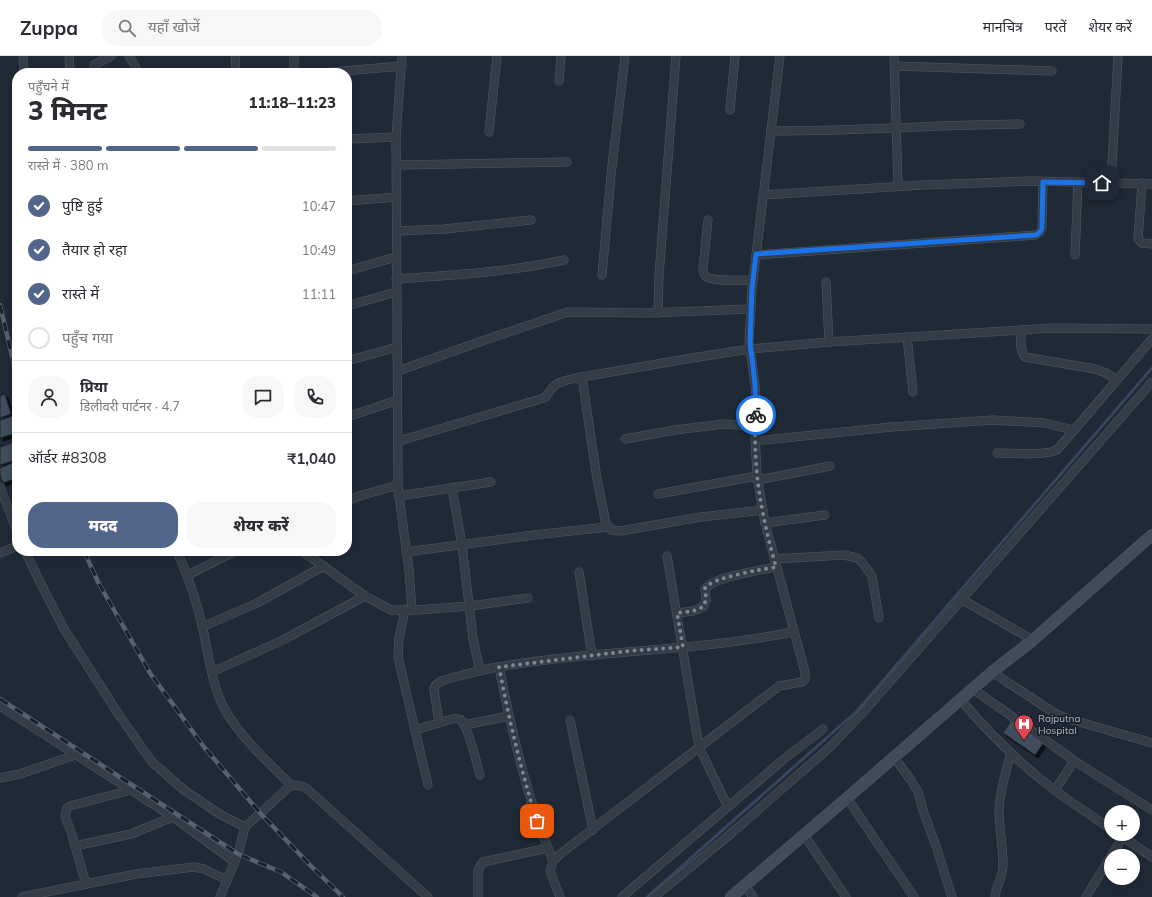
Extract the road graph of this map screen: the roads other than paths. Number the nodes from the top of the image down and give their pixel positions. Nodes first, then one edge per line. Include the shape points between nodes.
1 (23, 56) edge
2 (69, 56) edge
3 (111, 56) edge
4 (129, 56) edge
5 (234, 56) edge
6 (294, 56) edge
7 (402, 56) edge
8 (497, 56) edge
9 (562, 56) edge
10 (625, 56) edge
11 (676, 56) edge
12 (735, 56) edge
13 (780, 56) edge
14 (894, 56) edge
15 (1118, 56) edge
16 (94, 65) dead end
17 (402, 66) junction
18 (895, 66) junction
19 (24, 68) edge
20 (70, 68) edge
21 (136, 68) edge
22 (235, 68) edge
23 (294, 68) edge
24 (352, 70) edge
25 (1052, 71) dead end
26 (559, 81) dead end
27 (730, 110) dead end
28 (1020, 124) dead end
29 (897, 129) junction
30 (771, 131) junction
31 (489, 132) dead end
32 (396, 137) junction
33 (352, 139) edge
34 (567, 162) dead end
35 (397, 165) junction
36 (1043, 182) junction
37 (1078, 182) junction
38 (1112, 183) junction
39 (1142, 183) junction
40 (1152, 184) edge
41 (898, 186) junction
42 (763, 195) junction
43 (397, 198) junction
44 (352, 201) edge
45 (531, 220) dead end
46 (708, 220) dead end
47 (396, 231) junction
48 (1152, 244) edge
49 (756, 254) junction
50 (1075, 254) dead end
51 (396, 257) junction
52 (564, 260) dead end
53 (352, 270) edge
54 (602, 275) dead end
55 (396, 280) junction
56 (753, 280) junction
57 (826, 282) dead end
58 (396, 292) junction
59 (352, 305) edge
60 (751, 309) junction
61 (658, 313) junction
62 (1152, 329) edge
63 (1021, 330) junction
64 (907, 337) junction
65 (1152, 339) edge
66 (829, 342) junction
67 (397, 347) junction
68 (750, 349) junction
69 (352, 360) edge
70 (398, 372) junction
71 (582, 377) junction
72 (1116, 380) junction
73 (1152, 382) edge
74 (912, 392) dead end
75 (398, 400) junction
76 (352, 415) edge
77 (756, 426) junction
78 (1074, 430) junction
79 (625, 439) dead end
80 (398, 441) junction
81 (755, 441) junction
82 (997, 453) dead end
83 (830, 466) dead end
84 (758, 478) junction
85 (491, 482) dead end
86 (398, 485) junction
87 (0, 487) edge
88 (452, 488) junction
89 (658, 494) dead end
90 (399, 496) junction
91 (352, 498) edge
92 (763, 510) junction
93 (825, 515) dead end
94 (12, 518) edge
95 (765, 524) junction
96 (608, 527) junction
97 (1152, 535) edge
98 (462, 545) junction
99 (12, 548) edge
100 (406, 552) junction
101 (0, 553) edge
102 (27, 556) edge
103 (179, 556) edge
104 (226, 556) edge
105 (309, 556) edge
106 (667, 556) dead end
107 (775, 563) junction
108 (324, 566) junction
109 (579, 572) dead end
110 (188, 575) junction
111 (366, 596) junction
112 (528, 598) dead end
113 (961, 600) junction
114 (470, 606) junction
115 (408, 610) junction
116 (677, 613) junction
117 (879, 618) dead end
118 (202, 627) junction
119 (793, 632) junction
120 (1033, 640) junction
121 (683, 647) junction
122 (592, 656) junction
123 (499, 667) junction
124 (480, 671) junction
125 (212, 672) junction
126 (992, 672) junction
127 (973, 689) junction
128 (961, 700) junction
129 (1, 707) edge
130 (509, 716) junction
131 (570, 720) dead end
132 (439, 723) junction
133 (464, 725) junction
134 (823, 729) dead end
135 (415, 730) junction
136 (1152, 743) edge
137 (699, 747) junction
138 (1011, 752) junction
139 (75, 755) junction
140 (894, 757) junction
141 (1074, 761) junction
142 (480, 775) dead end
143 (0, 778) edge
144 (291, 786) junction
145 (428, 786) dead end
146 (131, 790) junction
147 (1055, 790) junction
148 (847, 798) junction
149 (728, 807) junction
150 (1152, 810) edge
151 (173, 817) junction
152 (1104, 824) edge
153 (245, 827) junction
154 (592, 830) junction
155 (804, 835) junction
156 (1128, 841) edge
157 (75, 846) junction
158 (548, 848) junction
159 (1152, 857) edge
160 (553, 861) junction
161 (235, 862) junction
162 (1104, 867) edge
163 (226, 880) junction
164 (86, 884) junction
165 (744, 886) junction
166 (22, 897) edge
167 (220, 897) edge
168 (428, 897) edge
169 (478, 897) edge
170 (560, 897) edge
171 (622, 897) edge
172 (654, 897) edge
173 (731, 897) edge
174 (753, 897) edge
175 (846, 897) edge
176 (914, 897) edge
177 (952, 897) edge
178 (995, 897) edge
179 (1086, 897) edge

1 - 19 street
2 - 20 street
3 - 16 street
4 - 21 street
5 - 22 street
6 - 23 street
7 - 17 street
8 - 31 street
9 - 26 street
10 - 54 street
11 - 61 street
12 - 27 street
13 - 30 street
14 - 18 street
15 - 38 street
17 - 24 street
17 - 32 street
18 - 25 street
18 - 29 street
28 - 29 street
29 - 30 street
29 - 41 street
30 - 42 street
32 - 33 street
32 - 35 street
34 - 35 street
35 - 43 street
36 - 37 street
36 - 41 street
36 - 49 street via 1042,228 1036,235
37 - 38 street
37 - 50 street
38 - 39 street
39 - 40 street
39 - 48 street via 1138,239 1142,243
41 - 42 street
42 - 49 street
43 - 44 street
43 - 47 street
45 - 47 street
46 - 56 street via 702,269 704,274 715,279
47 - 51 street
49 - 56 street
51 - 53 street
51 - 55 street
52 - 55 street via 501,271
55 - 58 street
56 - 60 street
57 - 66 street
58 - 59 street
58 - 67 street
60 - 61 street
60 - 68 street
61 - 70 street via 568,312
62 - 63 street
63 - 64 street
63 - 72 street via 1021,349 1025,357 1095,369
64 - 66 street
64 - 74 street
65 - 72 street
66 - 68 street
67 - 69 street
67 - 70 street
68 - 71 street
68 - 77 street via 755,384
70 - 75 street
71 - 80 street via 556,384 544,398
71 - 96 street via 597,479
72 - 78 street
73 - 113 street
75 - 76 street
75 - 80 street
77 - 79 street via 719,425
77 - 81 street
78 - 81 street via 1045,423 993,420
78 - 82 street via 1053,452
80 - 86 street
81 - 84 street
83 - 84 street
84 - 89 street
84 - 92 street
85 - 88 street
86 - 90 street
86 - 91 street
87 - 94 street
88 - 90 street
88 - 98 street
90 - 100 street
92 - 95 street
92 - 96 street via 620,531
93 - 95 street
95 - 107 street
96 - 98 street
97 - 120 street
98 - 100 street
98 - 114 street
99 - 101 street
100 - 115 street via 411,587
102 - 153 street via 64,629 152,762 184,790 221,815
103 - 110 street
104 - 110 street
105 - 108 street
106 - 116 street
107 - 116 street via 711,583 705,588 706,600 703,607
107 - 117 street via 836,555 858,558 872,576
107 - 119 street
108 - 111 street
108 - 118 street via 257,602
109 - 122 street
110 - 118 street
111 - 115 street via 391,610
111 - 125 street via 283,640
112 - 114 street
113 - 120 street
113 - 172 street via 831,746
114 - 115 street
114 - 124 street via 473,639
115 - 135 street via 399,638 398,657
116 - 121 street
118 - 125 street
119 - 121 street via 744,641
119 - 137 street via 805,680 779,686
120 - 126 street
121 - 122 street
121 - 137 street
122 - 123 street
123 - 124 street
123 - 130 street
124 - 132 street via 444,680 434,686
125 - 144 street via 220,699 231,718
126 - 127 street
126 - 136 street via 1056,714
127 - 128 street
127 - 141 street
128 - 138 street via 986,729
128 - 140 street
129 - 139 street
130 - 133 street
130 - 158 street via 529,796
131 - 154 street
132 - 133 street via 457,718
132 - 135 street
133 - 142 street
134 - 149 street
135 - 145 street
137 - 149 street
137 - 154 street
138 - 147 street
138 - 178 street via 1001,788 1003,865
139 - 143 street via 20,774
139 - 146 street
140 - 148 street
140 - 177 street via 918,792
141 - 147 street
141 - 150 street
144 - 153 street
144 - 168 street via 306,788
146 - 151 street
146 - 157 street via 67,808 65,816
147 - 152 street
148 - 155 street
148 - 176 street
149 - 171 street
151 - 157 street via 131,834
151 - 161 street
153 - 161 street
154 - 160 street
155 - 165 street
155 - 175 street
156 - 159 street
157 - 164 street
158 - 160 street
158 - 169 street via 483,862 478,870
160 - 170 street via 550,871
161 - 163 street
162 - 179 street
163 - 164 street via 204,868 194,867 136,874
163 - 167 street
164 - 166 street
165 - 173 street
165 - 174 street

